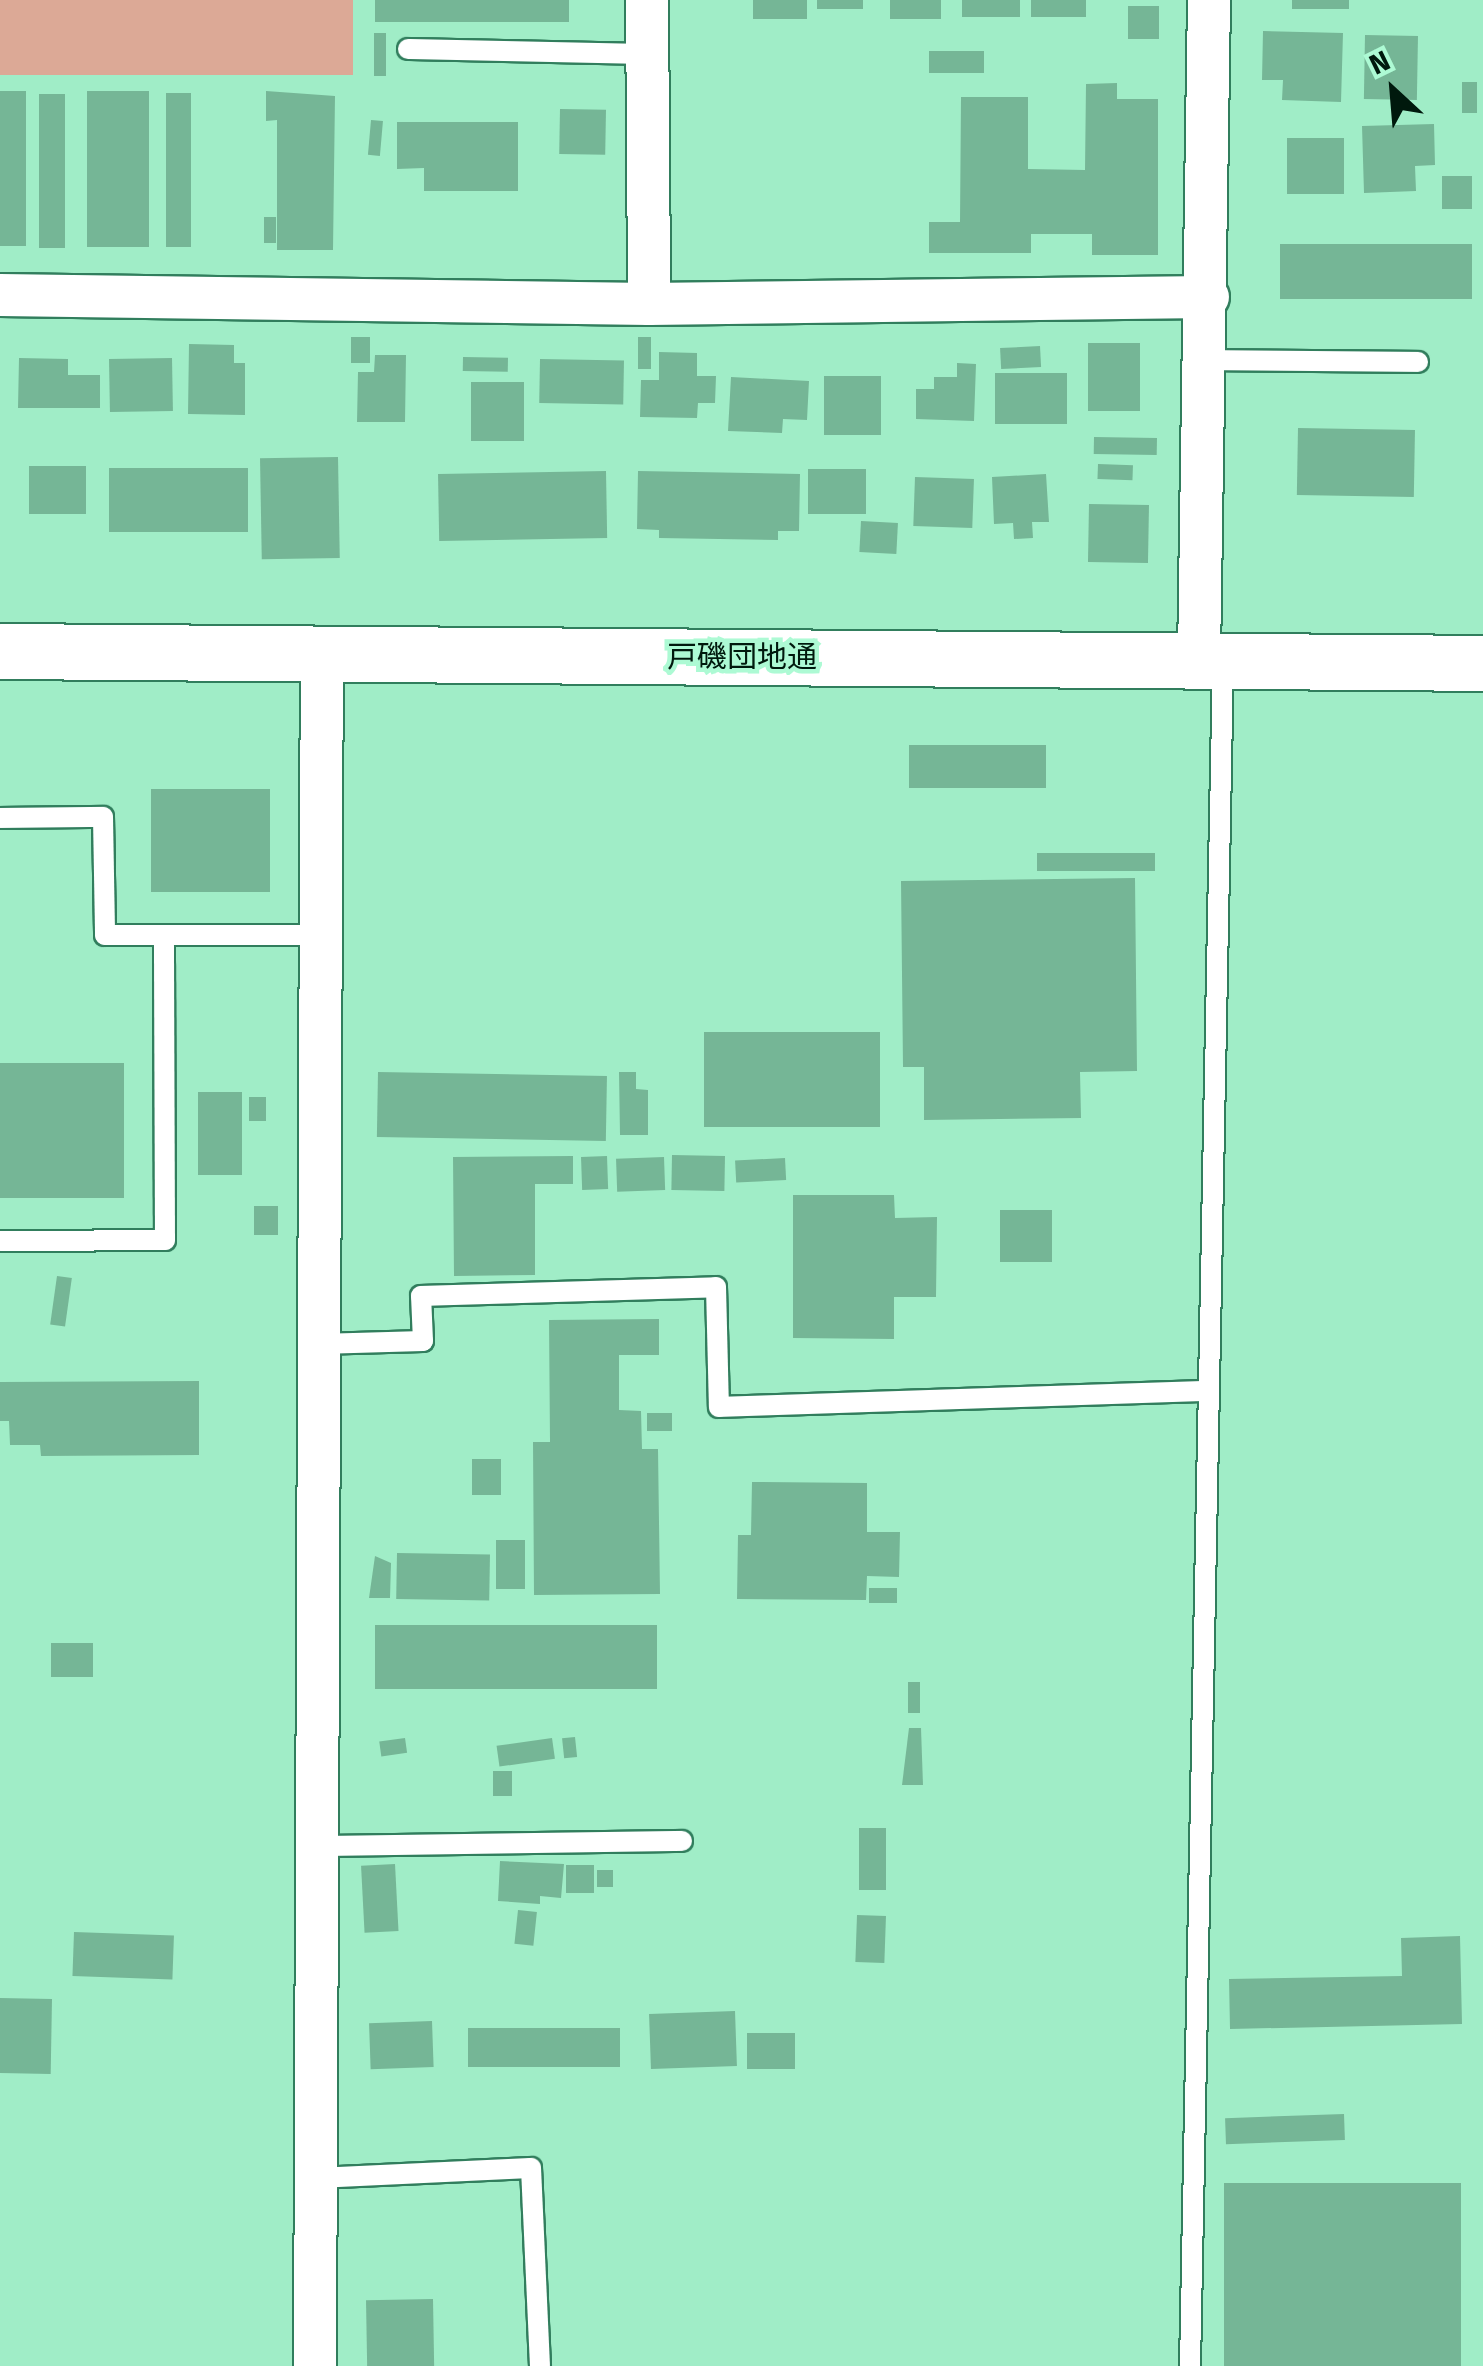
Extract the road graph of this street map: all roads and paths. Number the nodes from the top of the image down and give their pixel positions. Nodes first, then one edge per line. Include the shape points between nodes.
1 (647, 0) edge
2 (1209, 0) edge
3 (408, 49) dead end
4 (647, 54) junction
5 (0, 295) edge
6 (1208, 298) junction
7 (649, 304) junction
8 (1206, 360) junction
9 (1418, 362) dead end
10 (0, 651) edge
11 (322, 656) junction
12 (1211, 658) junction
13 (1483, 663) edge
14 (0, 818) edge
15 (320, 935) junction
16 (164, 936) junction
17 (0, 1241) edge
18 (319, 1344) junction
19 (1208, 1391) junction
20 (682, 1842) dead end
21 (317, 1846) junction
22 (316, 2178) junction
23 (315, 2366) edge
24 (540, 2366) edge
25 (1190, 2366) edge

1 - 4 street
2 - 6 street
3 - 4 lane
4 - 7 street
5 - 7 street
6 - 7 street
6 - 8 street
8 - 9 lane
8 - 12 street
10 - 11 street, 戸磯団地通
11 - 12 street, 戸磯団地通
11 - 15 street
12 - 13 street, 戸磯団地通
12 - 19 lane
14 - 16 lane via 103,817 105,934
15 - 16 lane
15 - 18 street
16 - 17 lane via 164,1240
18 - 19 lane via 423,1340 421,1296 716,1288 719,1407
18 - 21 street
19 - 25 lane
20 - 21 lane
21 - 22 street
22 - 23 street
22 - 24 lane via 532,2168

